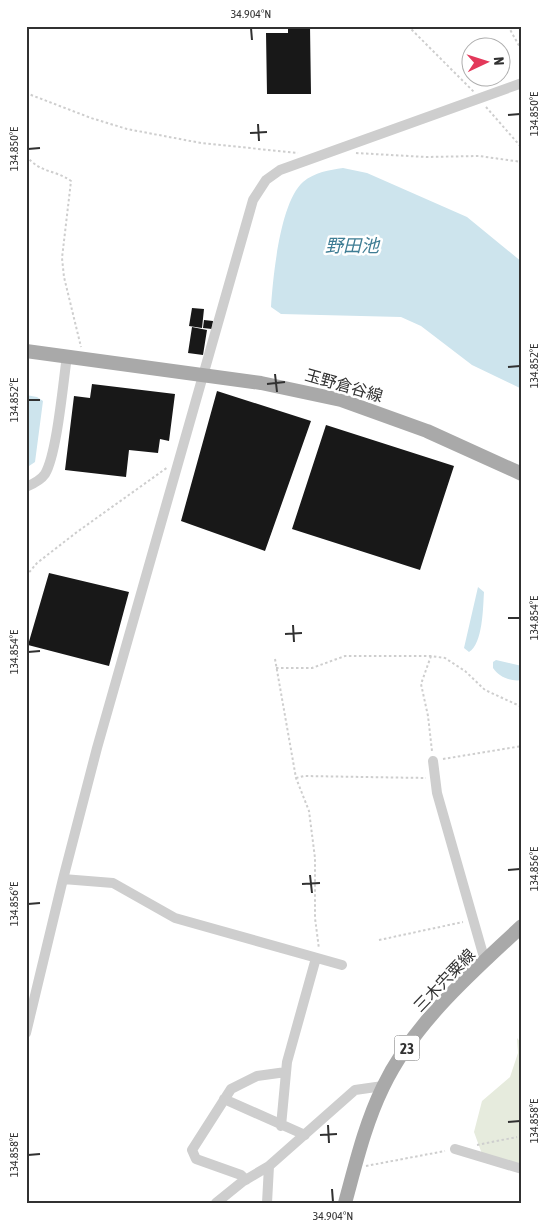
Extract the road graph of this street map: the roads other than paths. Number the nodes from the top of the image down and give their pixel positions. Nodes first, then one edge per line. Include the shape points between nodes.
1 (522, 83) edge
2 (26, 351) edge
3 (67, 356) junction
4 (202, 375) junction
5 (522, 474) edge
6 (26, 487) edge
7 (432, 761) road end
8 (63, 879) junction
9 (522, 926) edge
10 (316, 958) junction
11 (488, 959) junction
12 (342, 964) dead end
13 (26, 1033) edge
14 (286, 1072) junction
15 (383, 1086) junction
16 (224, 1100) junction
17 (282, 1126) junction
18 (305, 1135) junction
19 (455, 1149) road end
20 (269, 1166) junction
21 (522, 1169) edge
22 (246, 1180) junction
23 (216, 1203) edge
24 (267, 1203) edge
25 (345, 1203) edge

1 - 4 street via 306,159 266,180 253,200
2 - 3 main road, 玉野倉谷線
3 - 4 main road, 玉野倉谷線
3 - 6 street via 51,455 45,474
4 - 5 main road, 玉野倉谷線 via 261,383 340,400 427,431
4 - 8 street
7 - 11 street via 473,921 483,954
8 - 10 street via 112,883 175,918
8 - 13 street
9 - 11 main road, 三木宍粟線 / 23
10 - 12 street
10 - 14 street
11 - 15 main road, 三木宍粟線 / 23 via 431,1017
14 - 16 street via 257,1076 237,1084
14 - 17 street
15 - 18 street via 355,1090
15 - 25 main road, 三木宍粟線 / 23 via 363,1136
16 - 17 street
16 - 22 street via 192,1150 196,1159 241,1175
17 - 18 street
18 - 20 street
19 - 21 street
20 - 22 street
20 - 24 street
22 - 23 street

